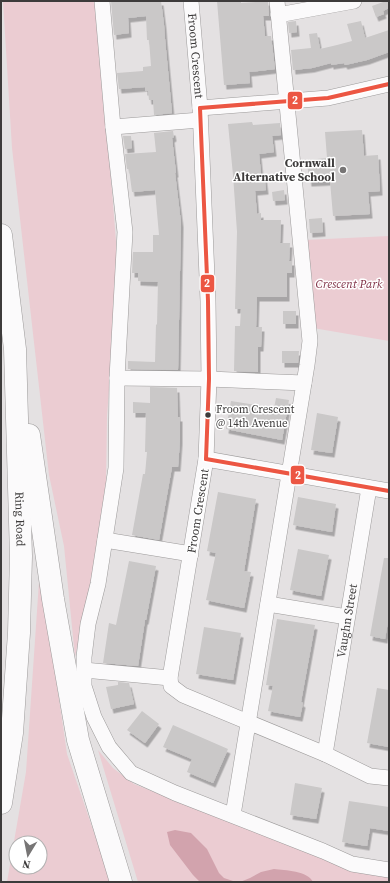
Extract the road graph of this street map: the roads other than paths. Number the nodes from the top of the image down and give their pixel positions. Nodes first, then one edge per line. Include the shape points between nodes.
1 (102, 1) edge
2 (191, 1) edge
3 (354, 1) edge
4 (278, 8) edge
5 (389, 84) edge
6 (287, 101) junction
7 (200, 114) junction
8 (113, 127) junction
9 (1, 235) edge
10 (15, 349) junction
11 (117, 378) junction
12 (209, 379) junction
13 (304, 383) junction
14 (206, 459) junction
15 (290, 474) junction
16 (368, 488) junction
17 (389, 491) edge
18 (105, 540) junction
19 (190, 554) junction
20 (268, 604) junction
21 (347, 617) junction
22 (84, 670) junction
23 (170, 678) junction
24 (248, 722) junction
25 (325, 754) junction
26 (389, 778) edge
27 (1, 803) edge
28 (233, 815) junction
29 (389, 870) edge
30 (121, 882) edge

1 - 8 street
2 - 7 street, Froom Crescent
3 - 4 street
4 - 6 street
5 - 6 street via 328,98
6 - 7 street
6 - 13 street via 310,341
7 - 8 street
7 - 12 street, Froom Crescent
8 - 11 street via 125,232
9 - 10 highway, Ring Road
10 - 27 highway, Ring Road via 21,556 20,633 12,733
10 - 30 highway via 78,740
11 - 12 street
11 - 18 street via 116,468
12 - 13 street
12 - 14 street, Froom Crescent
13 - 15 street
14 - 15 street
14 - 19 street, Froom Crescent
15 - 16 street
15 - 20 street
16 - 17 street
16 - 21 street, Vaughn Street
18 - 19 street
18 - 22 street via 88,624
19 - 23 street, Froom Crescent
20 - 21 street
20 - 24 street
21 - 25 street, Vaughn Street
22 - 23 street
22 - 28 street via 84,686 94,717 110,748 131,772 175,793
23 - 24 street via 171,686 183,695
24 - 25 street
24 - 28 street
25 - 26 street via 370,776
28 - 29 street via 352,864

